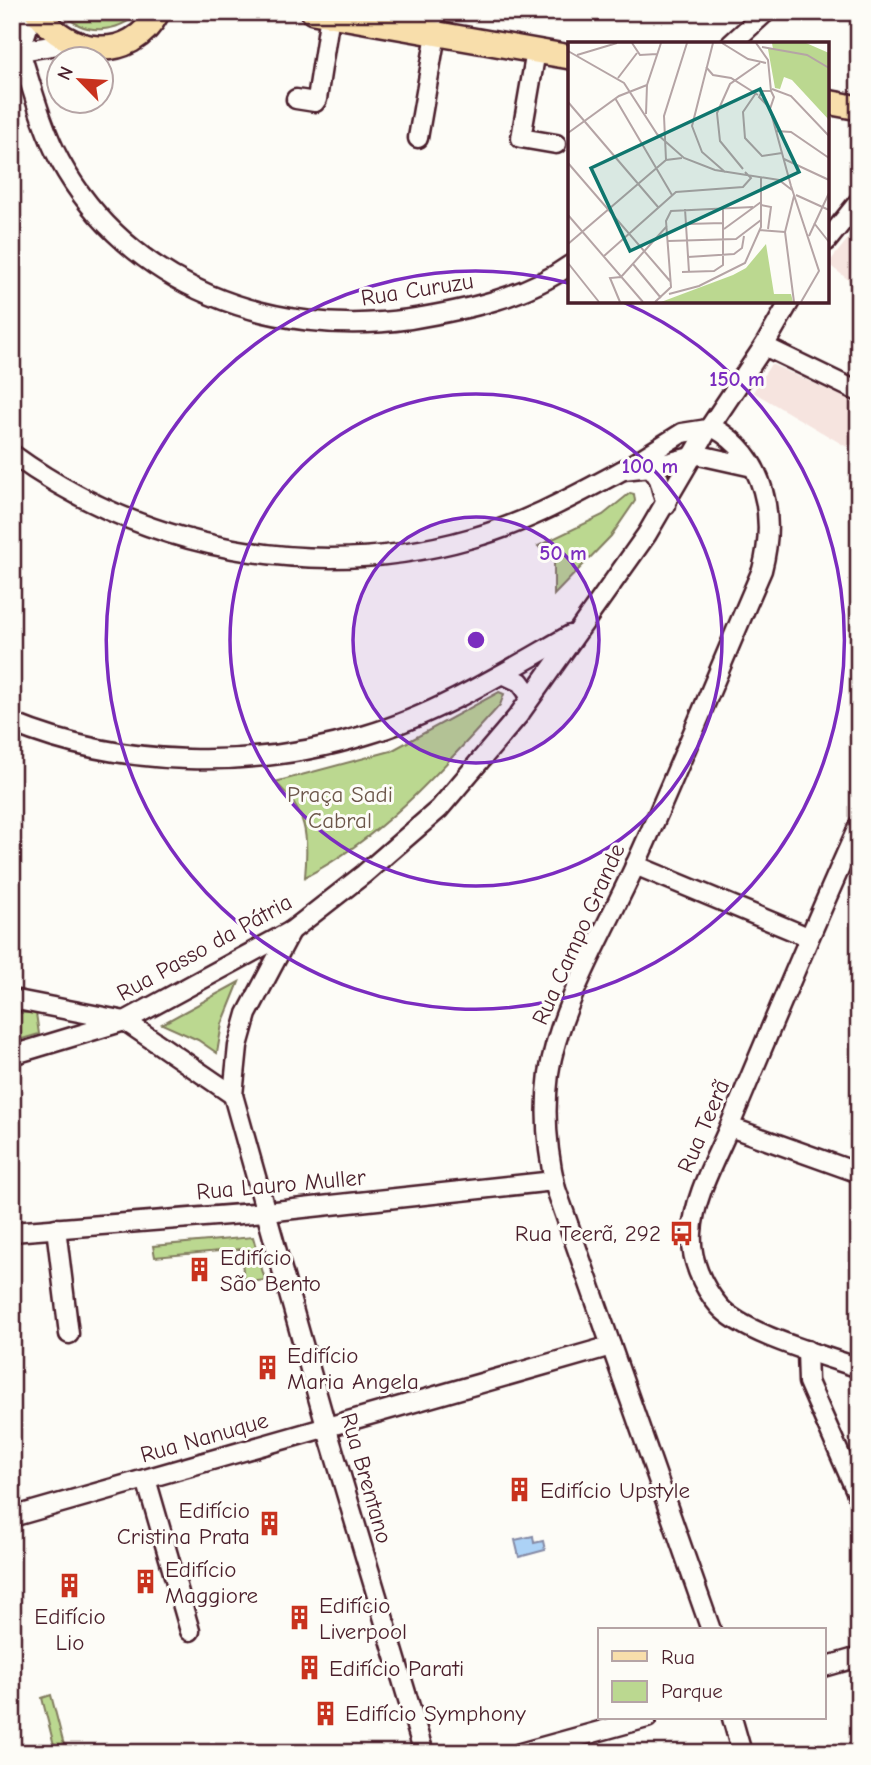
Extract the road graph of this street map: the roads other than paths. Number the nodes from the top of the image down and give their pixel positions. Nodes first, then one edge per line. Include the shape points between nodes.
1 (35, 12) edge
2 (158, 12) edge
3 (766, 12) edge
4 (321, 14) edge
5 (433, 26) edge
6 (733, 42) edge
7 (70, 43) junction
8 (536, 51) junction
9 (16, 54) edge
10 (568, 57) edge
11 (296, 99) dead end
12 (829, 102) edge
13 (859, 108) edge
14 (418, 138) dead end
15 (556, 144) dead end
16 (859, 201) edge
17 (829, 238) edge
18 (568, 266) edge
19 (789, 303) edge
20 (764, 346) junction
21 (859, 392) edge
22 (709, 428) junction
23 (12, 454) edge
24 (694, 455) junction
25 (651, 467) junction
26 (753, 467) junction
27 (622, 470) junction
28 (666, 505) junction
29 (575, 632) junction
30 (551, 667) junction
31 (503, 674) junction
32 (531, 696) junction
33 (12, 723) edge
34 (859, 825) edge
35 (635, 865) junction
36 (291, 931) junction
37 (808, 937) junction
38 (12, 999) edge
39 (125, 1021) junction
40 (12, 1055) edge
41 (233, 1095) junction
42 (730, 1127) junction
43 (859, 1173) edge
44 (554, 1181) junction
45 (266, 1212) junction
46 (56, 1228) junction
47 (12, 1232) edge
48 (69, 1334) dead end
49 (611, 1346) junction
50 (807, 1350) junction
51 (859, 1368) edge
52 (326, 1426) junction
53 (146, 1479) junction
54 (859, 1498) edge
55 (12, 1517) edge
56 (710, 1628) edge
57 (190, 1631) dead end
58 (859, 1657) edge
59 (826, 1666) edge
60 (640, 1720) edge
61 (733, 1720) edge
62 (424, 1753) edge
63 (520, 1753) edge
64 (741, 1753) edge

1 - 7 main road
1 - 9 street
2 - 7 main road via 144,30 117,46 85,48
3 - 6 street
4 - 5 main road
4 - 11 street via 317,99
5 - 8 main road
5 - 14 street
7 - 9 street
8 - 10 main road
8 - 15 street via 521,138
9 - 18 street, Rua Curuzu via 60,161 86,200 157,268 208,296 293,320 394,321 505,298
12 - 13 main road
16 - 17 street
19 - 20 street, Rua Passo da Pátria
20 - 21 street
20 - 22 street, Rua Passo da Pátria
22 - 24 street, Rua Passo da Pátria
22 - 26 street, Rua Campo Grande via 733,440
22 - 27 street via 681,433
23 - 27 street via 74,494 127,520 215,547 285,557 419,551 473,538 568,500
24 - 25 street
24 - 26 street
24 - 28 street, Rua Passo da Pátria
25 - 27 street
25 - 28 street
26 - 35 street, Rua Campo Grande via 769,522 770,541 762,570
28 - 29 street, Rua Passo da Pátria
29 - 30 street, Rua Passo da Pátria
29 - 31 street
30 - 31 street
30 - 32 street, Rua Passo da Pátria
31 - 32 street via 520,682
31 - 33 street via 367,735 239,757 144,755 77,744
32 - 36 street, Rua Passo da Pátria via 439,809
34 - 37 street, Rua Teerã
35 - 37 street
35 - 44 street, Rua Campo Grande via 557,1040 547,1103
36 - 39 street, Rua Passo da Pátria
36 - 41 street, Rua Brentano via 247,1014
37 - 42 street, Rua Teerã
38 - 39 street
39 - 40 street, Rua Passo da Pátria
39 - 41 street
41 - 45 street, Rua Brentano
42 - 43 street
42 - 50 street, Rua Teerã via 696,1212 693,1258 720,1307 756,1330
44 - 45 street, Rua Lauro Muller
44 - 49 street, Rua Campo Grande
45 - 46 street, Rua Lauro Muller
45 - 52 street, Rua Brentano
46 - 47 street, Rua Lauro Muller
46 - 48 street
49 - 52 street, Rua Nanuque
49 - 56 street, Rua Campo Grande
50 - 51 street, Rua Teerã
50 - 54 street via 808,1382
52 - 53 street, Rua Nanuque
52 - 62 street, Rua Brentano
53 - 55 street, Rua Nanuque
53 - 57 street
58 - 59 street
60 - 63 street
61 - 64 street

